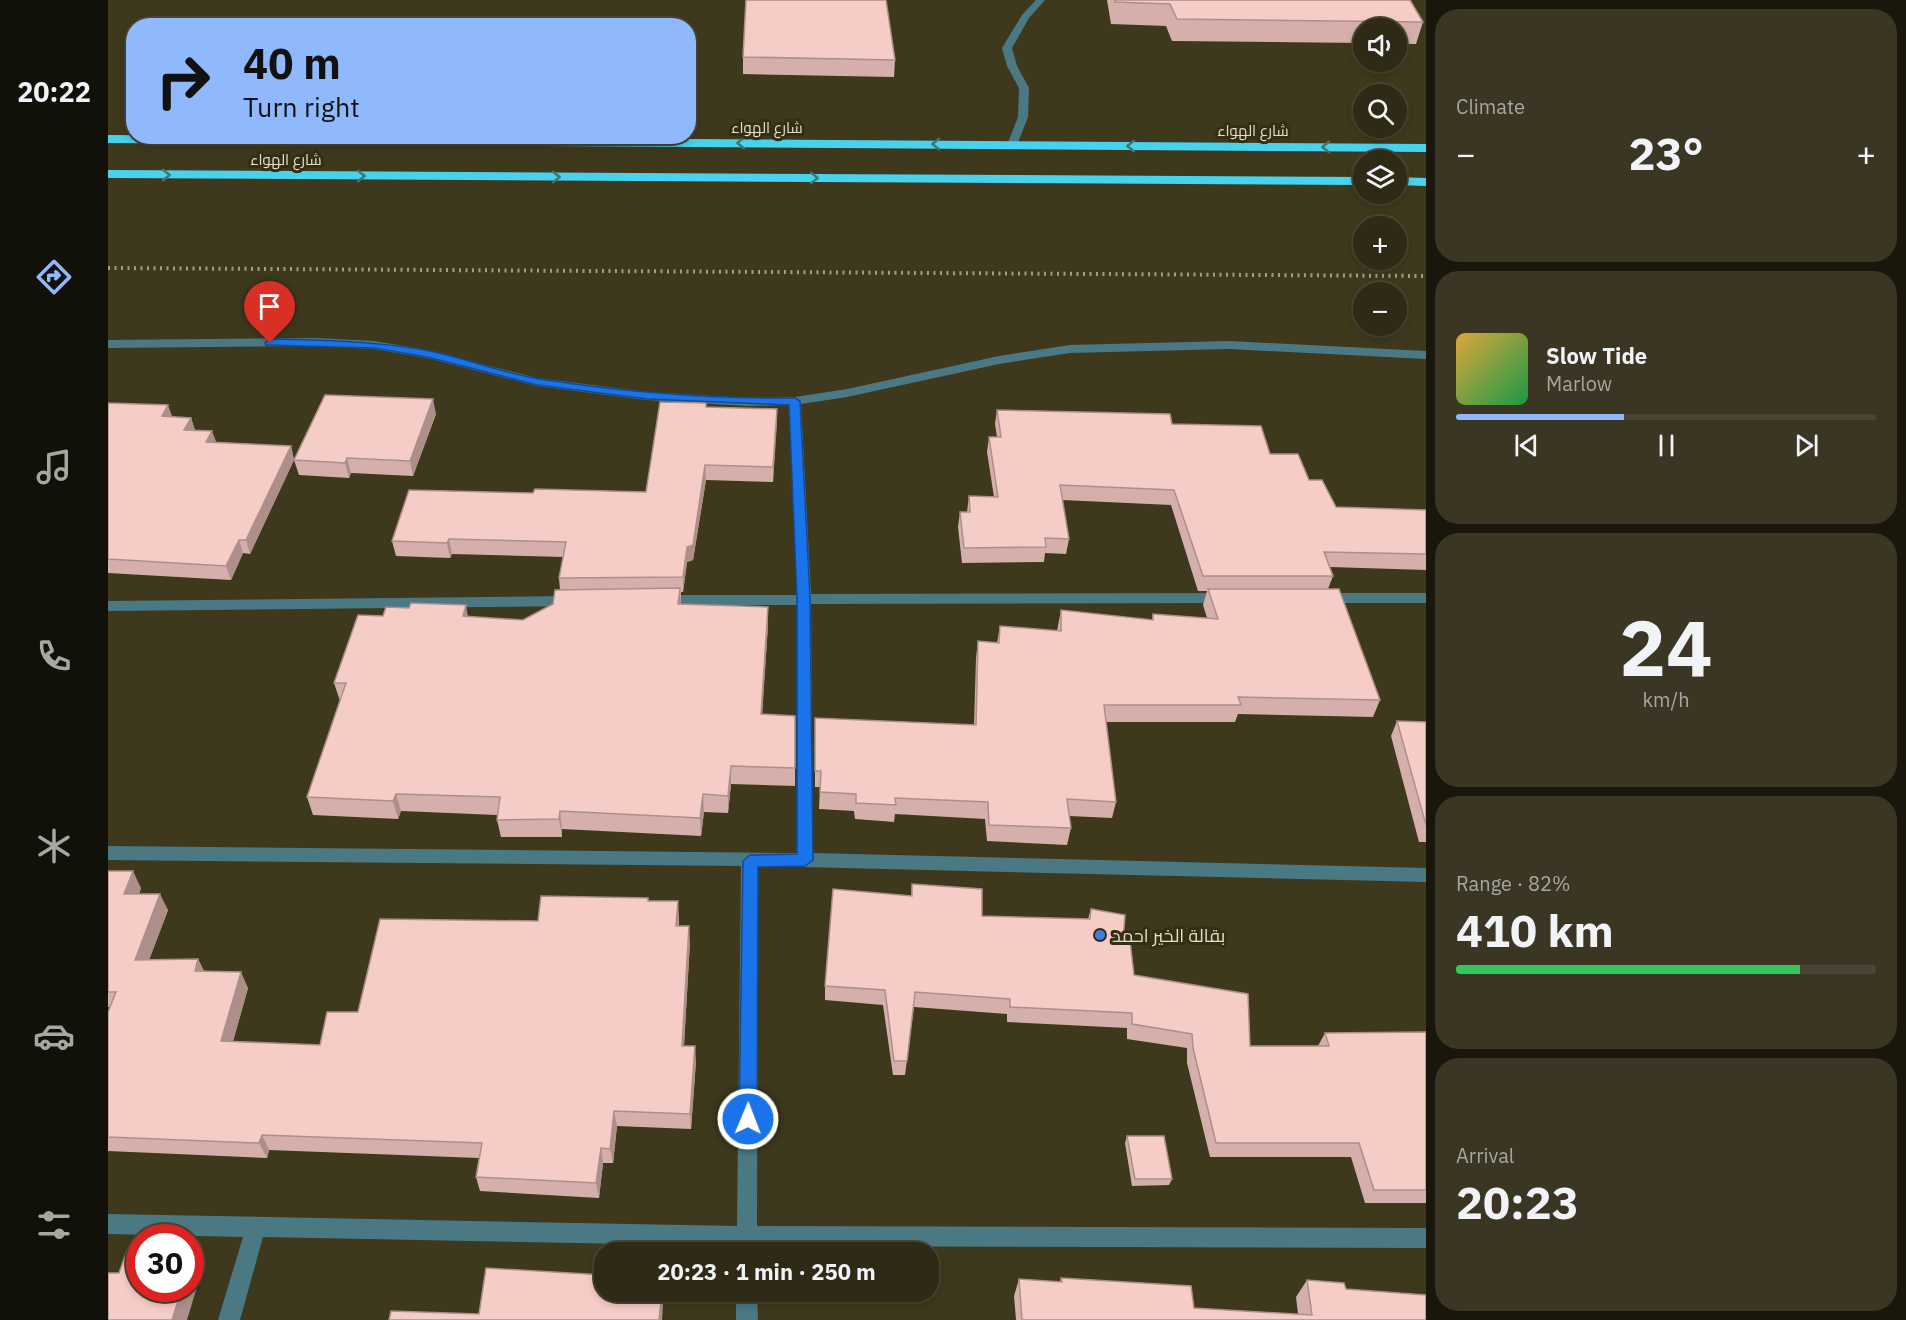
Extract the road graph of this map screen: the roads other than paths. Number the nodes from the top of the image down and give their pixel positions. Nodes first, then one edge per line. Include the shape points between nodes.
1 (1041, 0) edge
2 (108, 139) edge
3 (126, 139) edge
4 (696, 143) edge
5 (1011, 145) junction
6 (1426, 148) edge
7 (108, 174) edge
8 (1353, 181) edge
9 (1407, 181) edge
10 (1426, 182) edge
11 (108, 344) edge
12 (1426, 355) edge
13 (795, 401) junction
14 (804, 598) junction
15 (1234, 598) edge
16 (1306, 598) edge
17 (1426, 598) edge
18 (588, 600) edge
19 (648, 600) edge
20 (108, 606) edge
21 (108, 853) edge
22 (805, 860) junction
23 (750, 861) junction
24 (1426, 874) edge
25 (108, 1224) edge
26 (256, 1226) junction
27 (1426, 1238) edge
28 (692, 1242) edge
29 (747, 1242) edge
30 (939, 1242) edge
31 (747, 1302) edge
32 (229, 1320) edge
33 (747, 1320) edge

1 - 5 street via 1025,17 1008,48 1024,88 1023,117
3 -> 2 highway, شارع الهواء
5 -> 4 highway, شارع الهواء
6 -> 5 highway, شارع الهواء
7 -> 8 highway, شارع الهواء
9 - 10 highway
11 - 13 street via 374,345 548,384 647,396
12 - 13 street via 1229,345 1070,349
13 - 14 street
14 - 15 street
14 - 19 street
14 - 22 street
16 - 17 street
18 - 20 street
21 - 23 street
22 - 23 street
22 - 24 street
23 - 29 street
25 - 26 street
26 - 28 street
26 - 32 street
27 - 30 street
31 - 33 street

